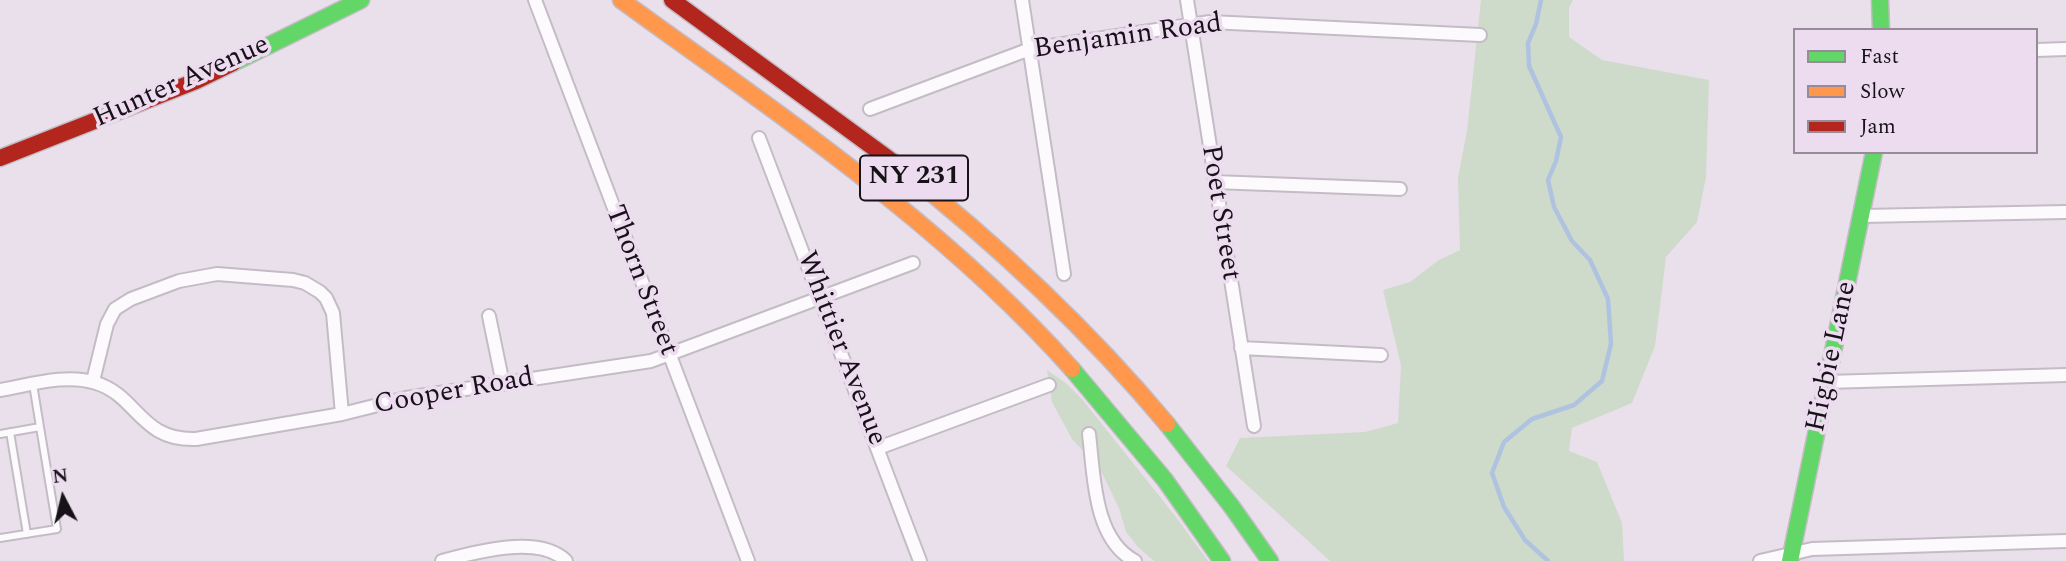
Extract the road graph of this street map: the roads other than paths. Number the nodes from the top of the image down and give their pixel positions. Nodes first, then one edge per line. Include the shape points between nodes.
1 (361, 0) edge
2 (534, 0) edge
3 (621, 0) edge
4 (672, 0) edge
5 (1022, 0) edge
6 (1187, 0) edge
7 (1880, 0) edge
8 (1191, 24) junction
9 (1881, 28) edge
10 (1480, 35) dead end
11 (1030, 49) junction
12 (2066, 49) edge
13 (2038, 50) edge
14 (870, 109) dead end
15 (759, 138) dead end
16 (1874, 154) edge
17 (0, 158) edge
18 (1214, 182) junction
19 (1400, 189) dead end
20 (2066, 212) edge
21 (1862, 216) junction
22 (913, 263) dead end
23 (1064, 274) dead end
24 (821, 298) junction
25 (489, 316) dead end
26 (1241, 348) junction
27 (1381, 355) dead end
28 (669, 356) junction
29 (2066, 375) edge
30 (93, 381) junction
31 (1827, 382) junction
32 (33, 384) junction
33 (503, 384) junction
34 (1049, 385) dead end
35 (0, 390) edge
36 (342, 414) junction
37 (1254, 426) dead end
38 (40, 427) junction
39 (10, 432) junction
40 (0, 434) edge
41 (1089, 434) dead end
42 (878, 447) junction
43 (27, 534) junction
44 (0, 538) edge
45 (2066, 541) edge
46 (1791, 557) edge
47 (1132, 560) edge
48 (442, 561) edge
49 (566, 561) edge
50 (748, 561) edge
51 (920, 561) edge
52 (1222, 561) edge
53 (1270, 561) edge
54 (1760, 561) edge

1 - 17 main road, Hunter Avenue via 196,81
2 - 28 street, Thorn Street
3 - 52 main road, NY 231 via 869,182 963,261 1079,377 1166,482
4 - 53 main road, NY 231 via 912,177 1037,285 1150,403
5 - 11 street
6 - 8 street, Poet Street
7 - 9 main road
8 - 10 street, Benjamin Road
8 - 11 street, Benjamin Road
8 - 18 street, Poet Street
11 - 14 street, Benjamin Road
11 - 23 street
12 - 13 street
15 - 24 street, Whittier Avenue
16 - 21 main road, Higbie Lane
18 - 19 street
18 - 26 street, Poet Street
20 - 21 street
21 - 31 main road, Higbie Lane
22 - 24 street, Cooper Road
24 - 28 street, Cooper Road
24 - 42 street, Whittier Avenue
25 - 33 street
26 - 27 street
26 - 37 street, Poet Street
28 - 33 street, Cooper Road
28 - 50 street, Thorn Street
29 - 31 street
30 - 32 street
30 - 36 street, Cooper Road via 110,389 154,430 177,438 195,439
30 - 36 street via 107,324 121,304 204,275 293,280 320,292 333,313
31 - 46 main road, Higbie Lane
32 - 35 street
32 - 38 lane
33 - 36 street, Cooper Road via 406,398
34 - 42 street
38 - 39 lane
38 - 43 lane via 57,529
39 - 40 lane
39 - 43 lane
41 - 47 street via 1104,523
42 - 51 street, Whittier Avenue
43 - 44 lane
45 - 46 street via 1812,549
46 - 54 street
48 - 49 street via 523,546 547,548

